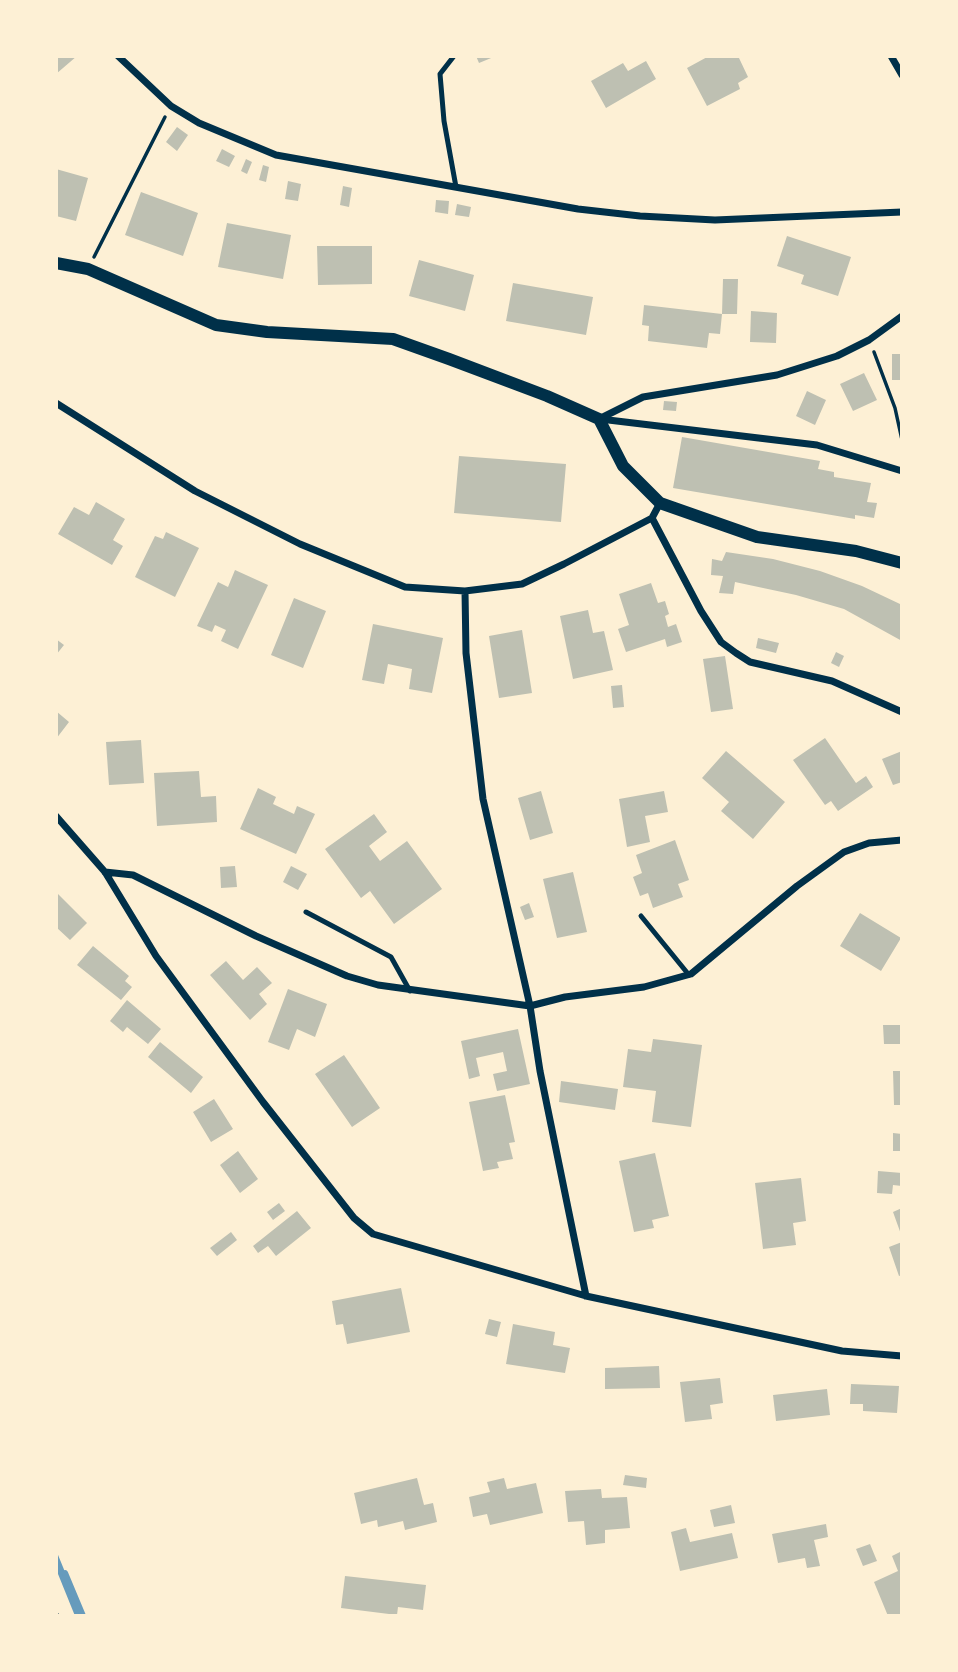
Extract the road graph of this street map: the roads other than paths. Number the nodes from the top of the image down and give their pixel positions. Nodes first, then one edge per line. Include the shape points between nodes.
1 (118, 56) edge
2 (454, 56) edge
3 (891, 56) edge
4 (902, 75) edge
5 (456, 187) junction
6 (902, 212) edge
7 (56, 263) edge
8 (902, 316) edge
9 (56, 403) edge
10 (599, 419) junction
11 (902, 471) edge
12 (660, 503) junction
13 (652, 518) junction
14 (902, 563) edge
15 (465, 592) junction
16 (902, 712) edge
17 (56, 816) edge
18 (902, 840) edge
19 (105, 872) junction
20 (306, 912) dead end
21 (641, 916) dead end
22 (689, 975) junction
23 (410, 990) junction
24 (530, 1006) junction
25 (586, 1296) junction
26 (902, 1356) edge

1 - 5 street via 171,106 199,123 276,155
2 - 5 lane via 440,74
3 - 4 street
5 - 6 street via 652,217 715,220
7 - 10 street via 88,269 216,325 393,339
8 - 10 street via 837,356 777,374 643,397
9 - 15 street via 195,491 300,544 405,587
10 - 11 street via 817,445
10 - 12 street via 623,466
12 - 13 street
12 - 14 street via 757,537 856,551
13 - 15 street via 522,584
13 - 16 street via 721,642 750,662 832,681
15 - 24 street via 466,653 483,799
17 - 19 street
18 - 22 street via 869,843 844,852
19 - 23 street via 133,875 347,976
19 - 25 street via 156,956 354,1218 373,1234
20 - 23 lane via 391,957
21 - 22 lane
22 - 24 street
23 - 24 street
24 - 25 street
25 - 26 street via 842,1351

